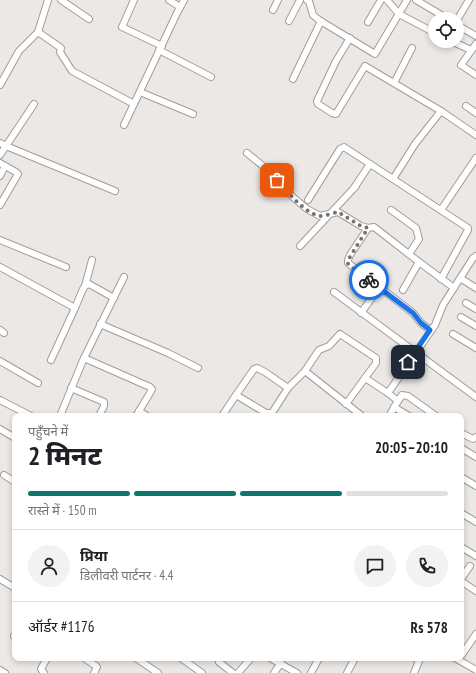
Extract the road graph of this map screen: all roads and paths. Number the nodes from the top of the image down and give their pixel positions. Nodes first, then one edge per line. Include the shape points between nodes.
1 (48, 0) edge
2 (61, 0) edge
3 (134, 0) edge
4 (170, 0) edge
5 (184, 0) edge
6 (278, 0) edge
7 (300, 0) edge
8 (307, 0) edge
9 (381, 0) edge
10 (388, 0) edge
11 (407, 0) edge
12 (416, 0) edge
13 (469, 0) edge
14 (427, 3) edge
15 (180, 7) junction
16 (273, 10) dead end
17 (439, 12) edge
18 (462, 12) edge
19 (399, 14) junction
20 (89, 19) dead end
21 (289, 21) dead end
22 (321, 21) junction
23 (368, 22) dead end
24 (428, 29) edge
25 (464, 29) edge
26 (38, 32) junction
27 (476, 36) edge
28 (350, 38) junction
29 (476, 44) edge
30 (464, 47) edge
31 (160, 48) junction
32 (412, 48) dead end
33 (471, 50) junction
34 (476, 75) edge
35 (211, 76) dead end
36 (293, 79) dead end
37 (394, 83) junction
38 (0, 85) edge
39 (140, 92) junction
40 (34, 104) dead end
41 (134, 104) junction
42 (466, 106) dead end
43 (441, 111) junction
44 (476, 113) edge
45 (193, 114) dead end
46 (124, 125) dead end
47 (476, 135) edge
48 (0, 143) edge
49 (6, 146) junction
50 (247, 153) dead end
51 (0, 155) edge
52 (476, 158) edge
53 (370, 164) junction
54 (3, 165) edge
55 (0, 176) edge
56 (393, 179) junction
57 (356, 186) junction
58 (115, 191) dead end
59 (308, 200) dead end
60 (0, 205) edge
61 (391, 210) dead end
62 (441, 210) junction
63 (338, 212) junction
64 (330, 214) junction
65 (368, 228) junction
66 (0, 240) edge
67 (300, 246) dead end
68 (409, 254) junction
69 (476, 256) edge
70 (92, 260) dead end
71 (419, 262) junction
72 (0, 267) edge
73 (66, 267) dead end
74 (124, 277) dead end
75 (460, 278) junction
76 (441, 279) junction
77 (85, 286) junction
78 (379, 288) junction
79 (454, 288) junction
80 (476, 288) edge
81 (402, 290) dead end
82 (334, 292) dead end
83 (114, 298) junction
84 (466, 303) dead end
85 (74, 308) junction
86 (476, 309) edge
87 (361, 313) junction
88 (461, 317) dead end
89 (100, 324) junction
90 (476, 326) edge
91 (430, 330) junction
92 (453, 334) dead end
93 (476, 348) edge
94 (415, 352) junction
95 (84, 358) junction
96 (51, 360) dead end
97 (0, 361) edge
98 (198, 368) dead end
99 (304, 371) junction
100 (365, 378) junction
101 (38, 383) dead end
102 (71, 388) junction
103 (288, 388) junction
104 (388, 393) junction
105 (236, 395) junction
106 (476, 397) edge
107 (0, 400) edge
108 (346, 404) junction
109 (396, 404) junction
110 (25, 413) edge
111 (61, 413) edge
112 (100, 413) edge
113 (138, 413) edge
114 (224, 413) edge
115 (266, 413) edge
116 (275, 413) edge
117 (358, 413) edge
118 (391, 413) edge
119 (406, 413) edge
120 (432, 413) edge
121 (0, 429) edge
122 (464, 435) edge
123 (12, 436) edge
124 (476, 437) edge
125 (464, 450) edge
126 (476, 457) edge
127 (4, 475) dead end
128 (464, 479) edge
129 (12, 480) edge
130 (476, 486) edge
131 (464, 515) edge
132 (476, 522) edge
133 (464, 549) edge
134 (476, 556) edge
135 (470, 566) dead end
136 (464, 575) edge
137 (0, 580) edge
138 (464, 582) edge
139 (12, 586) edge
140 (476, 590) edge
141 (476, 634) edge
142 (464, 651) edge
143 (45, 661) edge
144 (88, 661) edge
145 (140, 661) edge
146 (185, 661) edge
147 (220, 661) edge
148 (248, 661) edge
149 (277, 661) edge
150 (318, 661) edge
151 (353, 661) edge
152 (419, 661) edge
153 (463, 661) edge
154 (281, 663) junction
155 (0, 670) edge
156 (476, 670) edge
157 (348, 671) edge
158 (313, 672) edge
159 (5, 673) edge
160 (44, 673) edge
161 (94, 673) edge
162 (158, 673) edge
163 (202, 673) edge
164 (233, 673) edge
165 (238, 673) edge
166 (274, 673) edge
167 (297, 673) edge
168 (355, 673) edge
169 (414, 673) edge

1 - 26 street
2 - 20 street
3 - 31 street via 122,27
4 - 15 street
5 - 15 street
6 - 16 street
7 - 21 street
8 - 22 street via 313,15
9 - 23 street
10 - 19 street
11 - 19 street
12 - 14 street
13 - 18 street
14 - 17 street
15 - 31 street
19 - 24 street
19 - 28 street via 375,54
22 - 28 street
22 - 36 street
25 - 27 street
26 - 38 street via 19,51
26 - 41 street via 61,48 60,52 72,71
28 - 37 street via 336,61 317,101 318,104 336,114 365,66
29 - 33 street
30 - 33 street
31 - 35 street
31 - 39 street
32 - 37 street
33 - 34 street via 461,65
37 - 43 street
39 - 41 street
39 - 45 street
40 - 49 street
41 - 46 street
42 - 44 street
43 - 47 street
43 - 56 street via 415,144
48 - 49 street
49 - 51 street
49 - 58 street
50 - 64 street via 307,209 320,216
52 - 62 street
53 - 56 street
53 - 57 street
53 - 59 street via 344,148 340,149
54 - 55 street
54 - 60 street via 18,174
56 - 62 street
57 - 63 street
57 - 64 street
61 - 68 street via 416,228 419,239
62 - 76 street via 467,226 468,230
63 - 64 street
63 - 65 street
64 - 67 street
65 - 68 street via 374,227
65 - 78 street via 350,256 348,264
66 - 73 street
68 - 71 street
69 - 75 street
70 - 77 street
71 - 76 street
71 - 81 street
72 - 85 street
74 - 83 street
75 - 79 street
75 - 80 street
76 - 79 street
77 - 83 street via 94,286
77 - 85 street
78 - 87 street
78 - 91 street via 413,313
79 - 91 street
82 - 87 street
83 - 89 street
84 - 86 street
85 - 96 street
87 - 94 street
88 - 90 street
89 - 95 street
89 - 98 street
91 - 94 street
92 - 93 street
94 - 104 street
94 - 106 street
95 - 102 street
95 - 113 street via 150,387 152,390
97 - 101 street
99 - 100 street via 319,350 329,346 340,334 376,358 376,363
99 - 103 street
99 - 108 street
100 - 104 street
100 - 108 street
102 - 111 street
102 - 112 street via 104,402
103 - 105 street via 257,368
103 - 116 street
104 - 109 street
105 - 114 street
105 - 115 street
107 - 110 street
108 - 117 street
109 - 118 street
109 - 119 street
109 - 120 street via 402,395 408,396
121 - 123 street
122 - 124 street via 473,439
125 - 126 street
127 - 129 street
128 - 130 street
131 - 132 street
133 - 134 street
135 - 136 street
137 - 139 street
138 - 140 street
141 - 142 street
143 - 160 street via 41,669
144 - 161 street via 97,668
145 - 162 street
146 - 163 street
147 - 164 street
148 - 165 street
149 - 154 street
150 - 158 street
151 - 157 street
152 - 169 street
153 - 156 street
154 - 166 street
154 - 167 street
155 - 159 street
157 - 168 street

